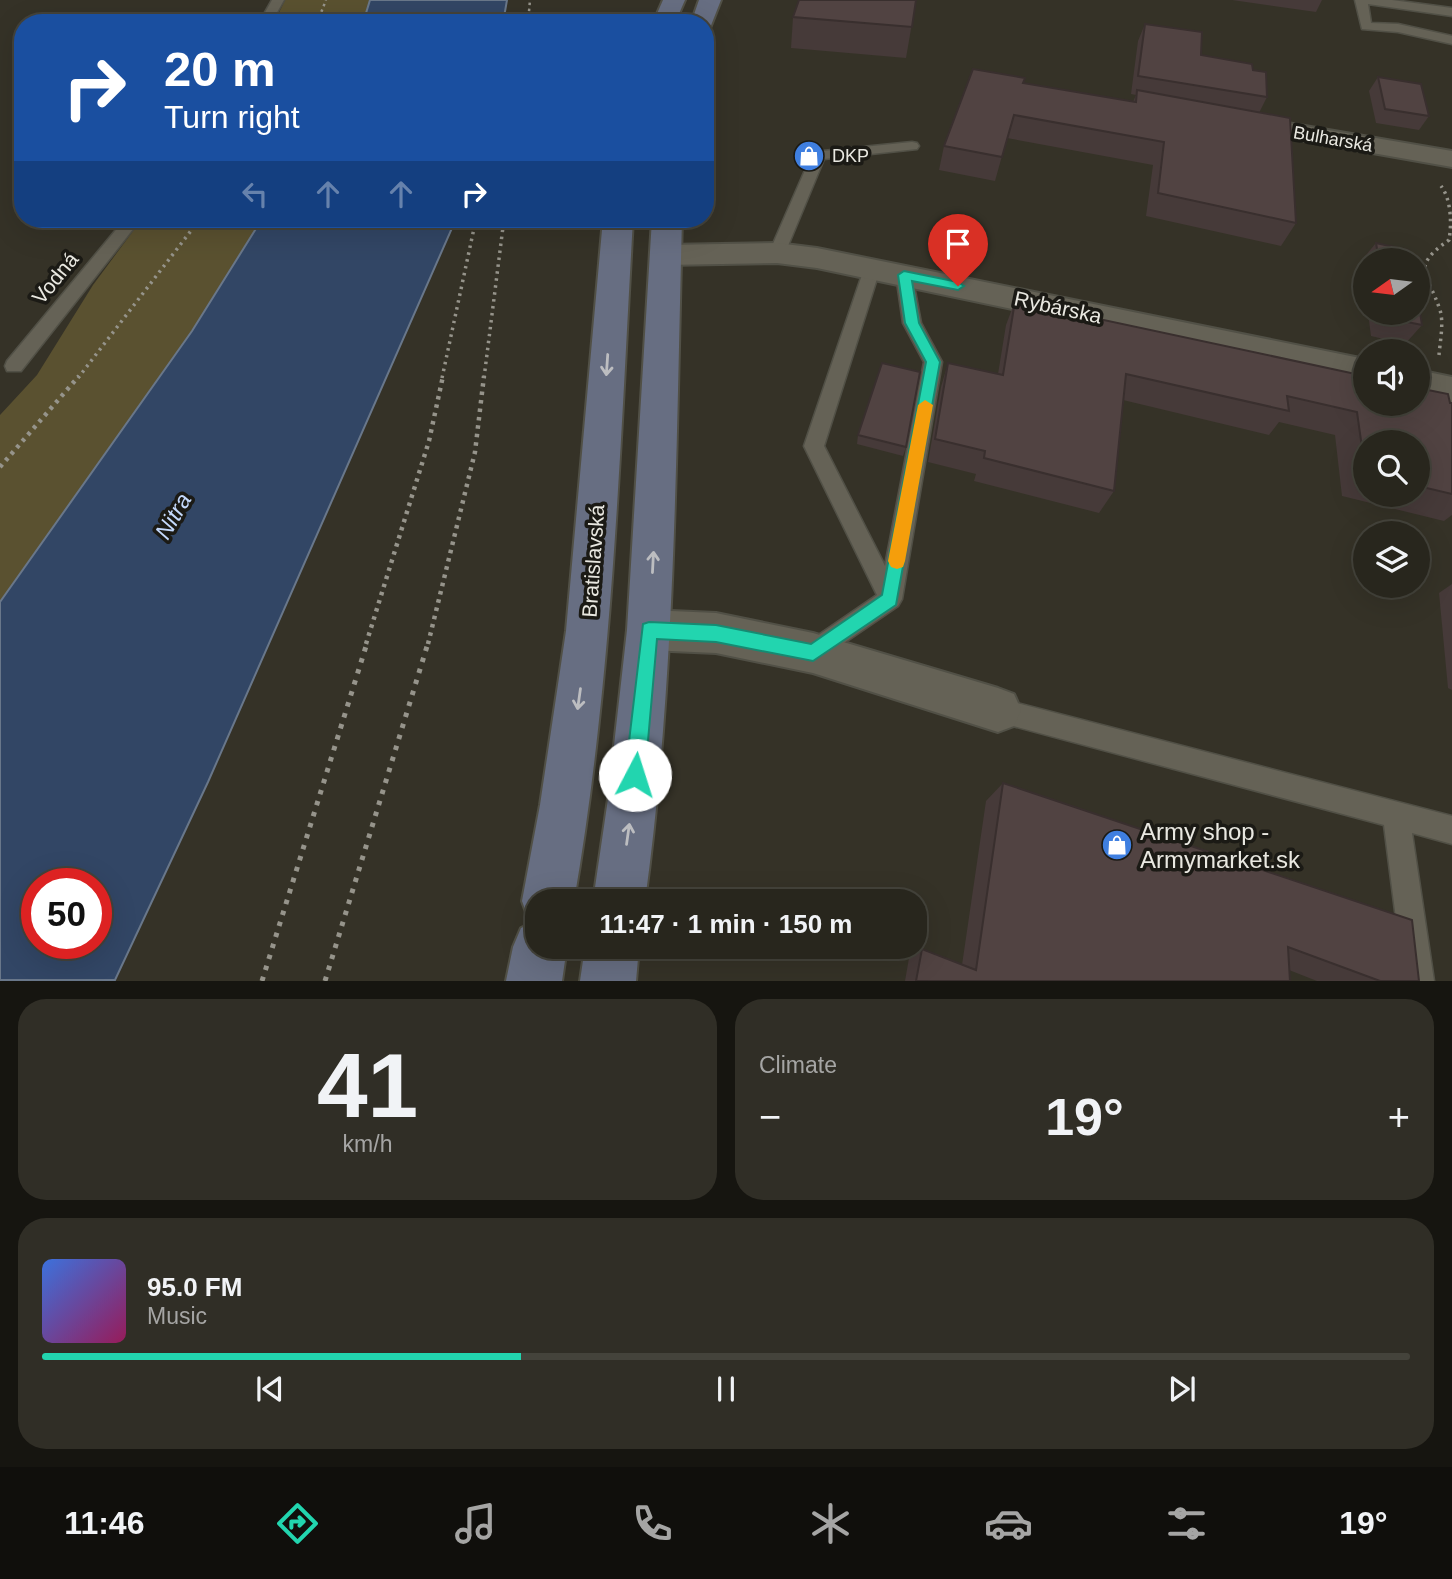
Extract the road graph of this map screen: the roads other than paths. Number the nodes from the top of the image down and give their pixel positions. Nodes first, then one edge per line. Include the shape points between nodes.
1 (1364, 0) edge
2 (1452, 12) edge
3 (1452, 40) edge
4 (1211, 118) edge
5 (912, 146) dead end
6 (1441, 158) edge
7 (126, 228) edge
8 (617, 228) edge
9 (642, 228) edge
10 (666, 237) edge
11 (777, 253) junction
12 (872, 269) junction
13 (904, 275) junction
14 (612, 297) junction
15 (14, 366) dead end
16 (1353, 369) edge
17 (890, 599) junction
18 (649, 630) junction
19 (588, 631) junction
20 (813, 653) junction
21 (998, 710) joint
22 (1396, 815) junction
23 (1452, 830) edge
24 (550, 889) edge
25 (621, 889) edge
26 (538, 959) edge
27 (611, 959) edge
28 (534, 981) edge
29 (608, 981) edge
30 (1419, 981) edge

1 - 2 lane
1 - 3 lane via 1366,26
4 - 6 street, Bulharská
5 - 11 lane via 818,155
7 - 15 lane, Vodná
8 - 14 main road, Bratislavská
9 - 10 main road
10 - 11 street, Rybárska
10 - 14 main road
18 -> 10 main road
11 - 12 street, Rybárska
12 - 13 street, Rybárska
12 - 17 lane via 814,446
13 - 16 street, Rybárska
13 - 17 lane via 912,323 933,362
14 -> 19 main road, Bratislavská
17 - 20 lane
18 - 19 main road
18 - 20 street via 716,634
25 -> 18 main road
19 -> 24 main road, Bratislavská
20 - 21 street
21 - 22 lane
22 - 23 lane
22 - 30 lane
26 - 28 main road
27 - 29 main road

